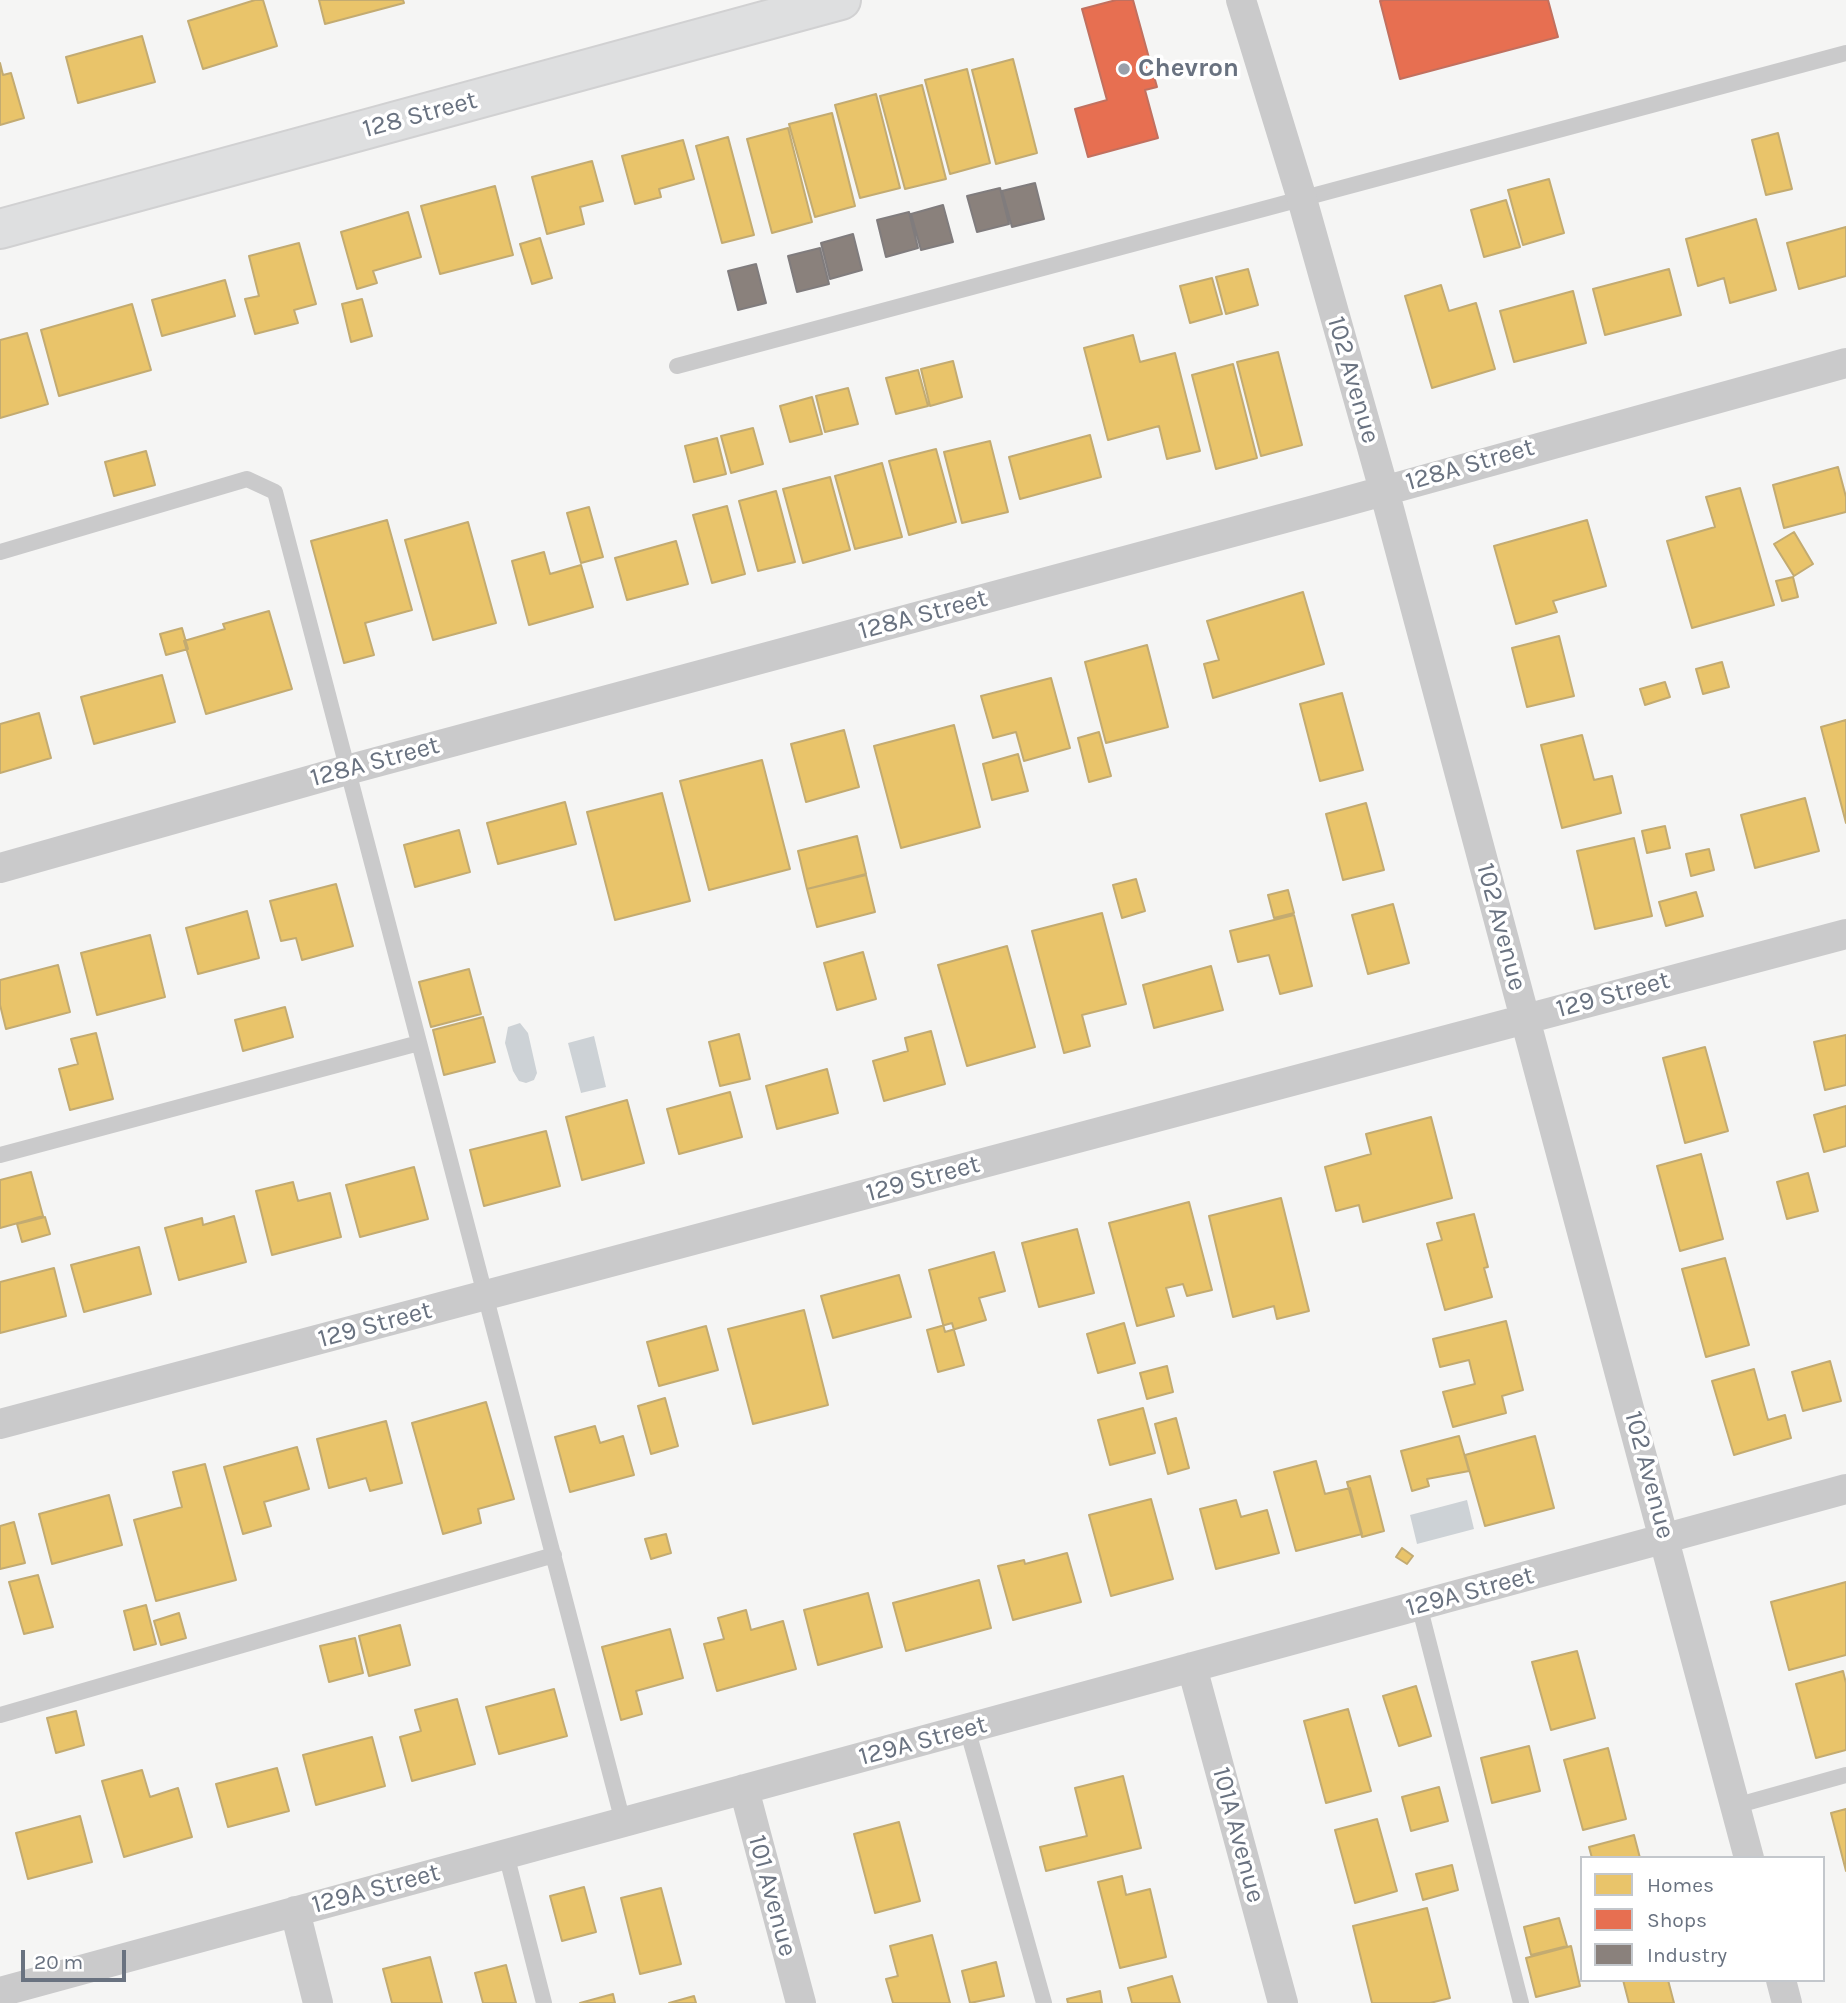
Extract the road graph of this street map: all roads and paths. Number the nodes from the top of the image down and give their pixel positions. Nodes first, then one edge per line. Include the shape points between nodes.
1 (841, 0) edge
2 (1241, 0) edge
3 (1846, 53) edge
4 (1302, 199) junction
5 (0, 229) edge
6 (1846, 363) edge
7 (677, 366) dead end
8 (1384, 489) junction
9 (0, 552) edge
10 (347, 770) junction
11 (0, 868) edge
12 (1846, 934) edge
13 (1525, 1018) junction
14 (419, 1042) junction
15 (0, 1155) edge
16 (485, 1296) junction
17 (0, 1424) edge
18 (1846, 1489) edge
19 (1666, 1538) junction
20 (554, 1555) junction
21 (1419, 1605) junction
22 (1192, 1667) junction
23 (0, 1716) edge
24 (967, 1728) junction
25 (1846, 1775) edge
26 (744, 1789) junction
27 (1735, 1806) junction
28 (624, 1822) junction
29 (506, 1854) junction
30 (1748, 1856) edge
31 (295, 1911) junction
32 (1782, 1982) edge
33 (0, 1992) edge
34 (318, 2003) edge
35 (544, 2003) edge
36 (801, 2003) edge
37 (1044, 2003) edge
38 (1283, 2003) edge
39 (1521, 2003) edge
40 (1787, 2003) edge

1 - 5 main road, 128 Street
2 - 4 street, 102 Avenue
3 - 4 lane
4 - 7 lane
4 - 8 street, 102 Avenue
6 - 8 street, 128A Street
8 - 10 street, 128A Street
8 - 13 street, 102 Avenue
9 - 10 lane via 247,479 275,492
10 - 11 street, 128A Street
10 - 14 lane
12 - 13 street, 129 Street
13 - 16 street, 129 Street
13 - 19 street, 102 Avenue
14 - 15 lane
14 - 16 lane
16 - 17 street, 129 Street
16 - 20 lane
18 - 19 street, 129A Street
19 - 21 street, 129A Street
19 - 27 street, 102 Avenue
20 - 23 lane
20 - 28 lane
21 - 22 street, 129A Street
21 - 39 lane
22 - 24 street, 129A Street
22 - 38 street, 101A Avenue
24 - 26 street, 129A Street
24 - 37 lane
25 - 27 lane
26 - 28 street, 129A Street
26 - 36 street, 101 Avenue
27 - 30 street, 102 Avenue
28 - 29 street, 129A Street
29 - 31 street, 129A Street
29 - 35 lane
31 - 33 street, 129A Street
31 - 34 street
32 - 40 street

